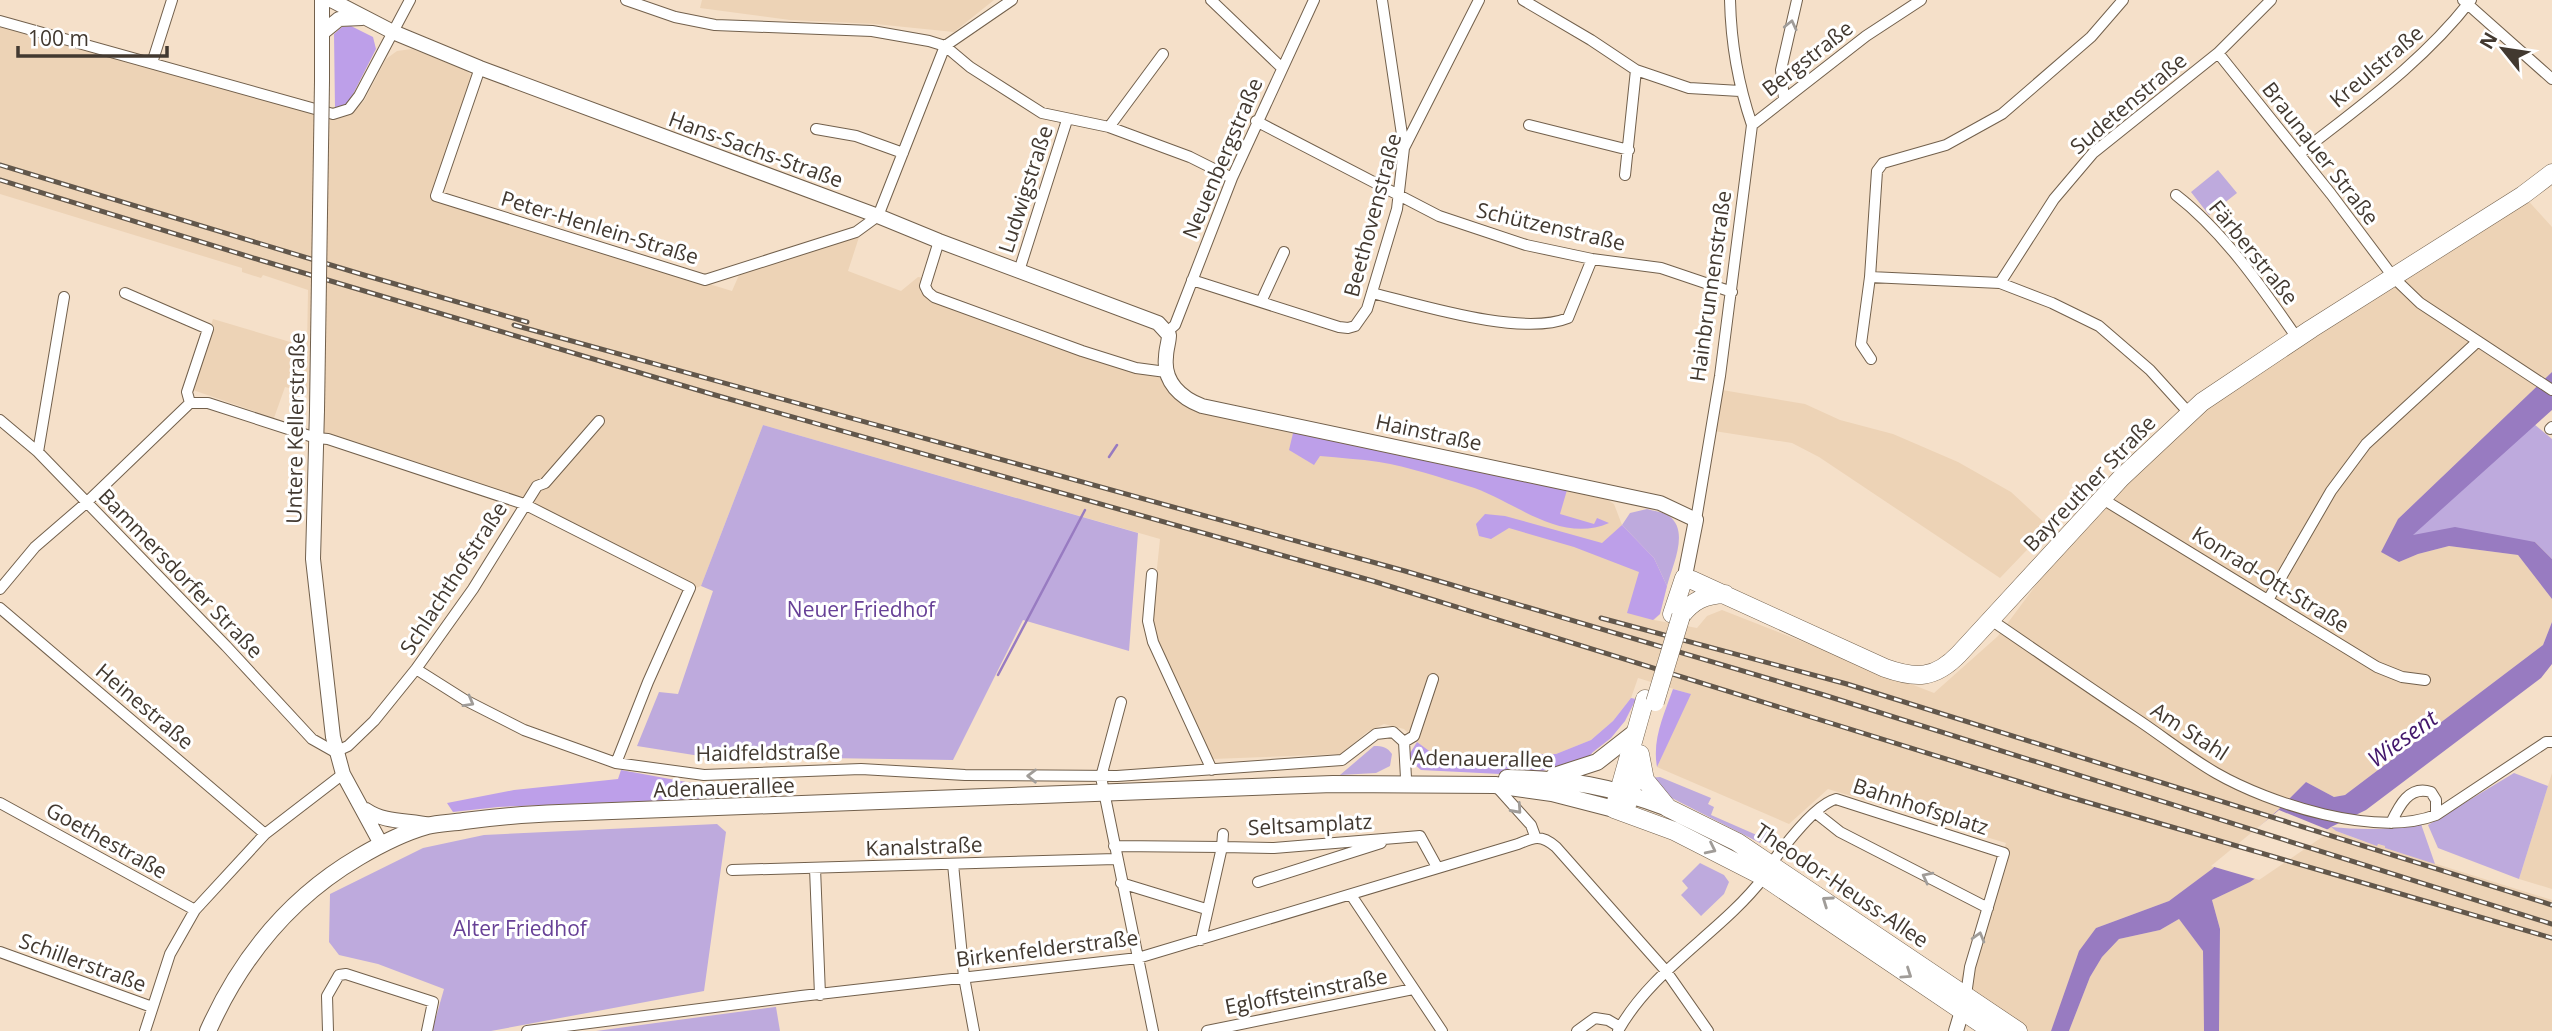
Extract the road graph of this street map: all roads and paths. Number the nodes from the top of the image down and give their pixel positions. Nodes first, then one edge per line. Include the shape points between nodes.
1 (172, 0) edge
2 (322, 0) edge
3 (331, 0) edge
4 (410, 0) edge
5 (626, 0) edge
6 (1012, 0) edge
7 (1211, 0) edge
8 (1314, 0) edge
9 (1382, 0) edge
10 (1479, 0) edge
11 (1523, 0) edge
12 (1730, 0) edge
13 (1797, 0) edge
14 (1921, 0) edge
15 (2123, 0) edge
16 (2271, 0) edge
17 (2468, 1) edge
18 (365, 18) junction
19 (0, 21) edge
20 (393, 33) junction
21 (323, 35) junction
22 (945, 46) junction
23 (2218, 53) junction
24 (1163, 54) dead end
25 (152, 63) junction
26 (480, 68) junction
27 (1282, 68) junction
28 (1636, 70) junction
29 (2552, 79) edge
30 (1740, 91) junction
31 (1784, 99) junction
32 (1067, 120) junction
33 (1256, 121) junction
34 (1529, 125) dead end
35 (1752, 125) junction
36 (1109, 127) junction
37 (816, 129) dead end
38 (1404, 148) junction
39 (1629, 150) junction
40 (903, 153) junction
41 (2299, 155) junction
42 (2552, 173) edge
43 (1625, 175) dead end
44 (1232, 178) junction
45 (1399, 195) junction
46 (2176, 195) dead end
47 (878, 216) junction
48 (939, 241) junction
49 (1284, 252) dead end
50 (1592, 259) junction
51 (1019, 271) junction
52 (1870, 277) junction
53 (2394, 278) junction
54 (1192, 280) junction
55 (2000, 283) junction
56 (1732, 292) junction
57 (125, 293) dead end
58 (1372, 293) junction
59 (64, 297) dead end
60 (1261, 302) junction
61 (1168, 331) junction
62 (2297, 338) junction
63 (2477, 342) junction
64 (1871, 359) dead end
65 (1166, 372) junction
66 (2552, 390) edge
67 (190, 403) junction
68 (2189, 413) junction
69 (0, 420) edge
70 (599, 422) dead end
71 (316, 438) junction
72 (38, 452) junction
73 (2101, 498) junction
74 (86, 503) junction
75 (524, 505) junction
76 (1696, 520) junction
77 (1152, 574) dead end
78 (1684, 578) junction
79 (0, 589) edge
80 (1725, 594) junction
81 (2268, 600) junction
82 (0, 608) edge
83 (1676, 615) junction
84 (1991, 620) junction
85 (416, 669) junction
86 (1433, 678) dead end
87 (2425, 680) dead end
88 (1650, 700) junction
89 (1121, 702) dead end
90 (1634, 733) junction
91 (1404, 741) junction
92 (2552, 742) edge
93 (335, 752) junction
94 (1640, 754) junction
95 (616, 762) junction
96 (1212, 770) junction
97 (343, 774) junction
98 (1101, 777) junction
99 (1406, 778) junction
100 (1545, 778) junction
101 (1334, 784) junction
102 (1495, 785) junction
103 (1625, 792) junction
104 (1103, 793) junction
105 (0, 803) edge
106 (362, 808) junction
107 (1668, 808) junction
108 (1620, 811) junction
109 (1816, 813) junction
110 (2436, 815) junction
111 (2390, 823) junction
112 (430, 825) junction
113 (265, 834) junction
114 (1223, 834) dead end
115 (1535, 836) junction
116 (1400, 837) junction
117 (381, 844) junction
118 (1114, 846) junction
119 (1222, 847) junction
120 (1116, 859) junction
121 (953, 864) junction
122 (1437, 867) junction
123 (815, 868) junction
124 (732, 870) dead end
125 (1767, 870) junction
126 (1258, 882) dead end
127 (1121, 883) junction
128 (1351, 895) junction
129 (1988, 908) junction
130 (1206, 909) junction
131 (195, 910) junction
132 (1200, 940) junction
133 (0, 952) edge
134 (1138, 958) junction
135 (1666, 971) junction
136 (964, 978) junction
137 (1413, 989) junction
138 (820, 995) junction
139 (1964, 1003) junction
140 (152, 1007) junction
141 (1619, 1029) edge
142 (145, 1031) edge
143 (208, 1031) edge
144 (327, 1031) edge
145 (427, 1031) edge
146 (527, 1031) edge
147 (974, 1031) edge
148 (1153, 1031) edge
149 (1207, 1031) edge
150 (1442, 1031) edge
151 (1577, 1031) edge
152 (1708, 1031) edge
153 (1956, 1031) edge
154 (1992, 1031) edge
155 (2018, 1031) edge

1 - 25 street
2 - 21 street, Untere Kellerstraße
3 - 18 street, Hans-Sachs-Straße
4 - 20 street
5 - 22 street, Ludwigstraße via 715,25 872,31
6 - 22 street
7 - 27 street
8 - 27 street, Neuenbergstraße
9 - 38 street
10 - 38 street, Beethovenstraße
11 - 28 street
12 - 30 street, Hainbrunnenstraße
31 -> 13 street via 1781,70
14 - 31 street, Bergstraße
15 - 52 street via 2091,37 2002,114 1946,145 1883,163 1877,171
16 - 23 street, Sudetenstraße
17 - 29 street
17 - 41 street, Kreulstraße via 2406,70
18 - 20 street, Hans-Sachs-Straße
18 - 21 street via 339,19
19 - 25 street
20 - 25 street via 349,109 332,114
20 - 26 street, Hans-Sachs-Straße
21 - 71 street, Untere Kellerstraße, bridge
22 - 32 street, Ludwigstraße via 1027,104
22 - 40 street
23 - 41 street, Braunauer Straße
23 - 55 street, Sudetenstraße via 2093,153 2054,199
24 - 36 street
26 - 47 street, Hans-Sachs-Straße
26 - 47 street, Peter-Henlein-Straße via 436,196 705,280 856,232
27 - 33 street, Neuenbergstraße
28 - 30 street via 1689,88
28 - 39 street
30 - 35 street, Hainbrunnenstraße
31 - 35 street, Bergstraße
32 - 36 street, Ludwigstraße
32 - 51 street, Ludwigstraße
33 - 44 street, Neuenbergstraße
33 - 45 street, Schützenstraße
34 - 39 street
35 - 56 street, Hainbrunnenstraße
36 - 44 street, Ludwigstraße
37 - 40 street via 856,136
38 - 45 street, Beethovenstraße
39 - 43 street
40 - 47 street
41 - 53 street, Braunauer Straße
42 - 53 main road, Bayreuther Straße
44 - 54 street, Neuenbergstraße
45 - 50 street, Schützenstraße via 1467,227
45 - 58 street, Beethovenstraße
46 - 62 street, Färberstraße via 2205,220
47 - 48 street, Hans-Sachs-Straße
48 - 51 street, Hans-Sachs-Straße
48 - 65 street via 925,286 934,297 1066,346 1136,368
49 - 60 street
50 - 56 street, Schützenstraße via 1661,268
50 - 58 street via 1568,318 1556,324 1475,317
51 - 61 street, Hans-Sachs-Straße
52 - 55 street
52 - 64 street via 1861,344
53 - 62 main road, Bayreuther Straße
53 - 63 street, Braunauer Straße via 2420,303
54 - 60 street
54 - 61 street, Neuenbergstraße via 1175,325
55 - 68 street via 2099,326 2150,370
56 - 76 street, Hainbrunnenstraße
57 - 67 street via 208,328 187,392
58 - 60 street, Beethovenstraße via 1363,318 1349,328
59 - 72 street
61 - 65 street
62 - 68 main road, Bayreuther Straße
63 - 66 street, Braunauer Straße
63 - 81 street via 2366,444 2331,491
65 - 76 street, Hainstraße via 1183,396 1202,406 1660,503
67 - 71 street via 208,403
67 - 74 street
68 - 73 main road, Bayreuther Straße
69 - 72 street, Bammersdorfer Straße
70 - 75 street, Schlachthofstraße
71 - 75 street
71 - 93 street, Untere Kellerstraße via 313,559
72 - 74 street, Bammersdorfer Straße
73 - 81 street, Konrad-Ott-Straße
73 - 84 main road, Bayreuther Straße
74 - 79 street via 36,547
74 - 93 street, Bammersdorfer Straße via 312,739
75 - 85 street, Schlachthofstraße
75 - 95 street via 690,588
76 - 78 street, Hainbrunnenstraße
77 - 96 street via 1148,621 1153,642
78 - 80 main road, Bayreuther Straße
78 - 83 main road
80 - 83 main road via 1696,600
80 - 84 main road, Bayreuther Straße via 1885,668 1912,676 1948,665
81 - 87 street, Konrad-Ott-Straße via 2377,667
82 - 113 street, Heinestraße
83 - 88 main road
84 - 111 street, Am Stahl via 2216,773 2285,803 2354,820
85 - 93 street, Schlachthofstraße via 374,721
85 -> 95 street, Haidfeldstraße via 524,730
86 - 91 street via 1414,736
88 - 90 main road
88 - 94 main road
89 - 98 street
90 - 100 main road via 1597,762
90 - 103 main road
91 - 96 street, Haidfeldstraße via 1393,732 1376,734 1342,760
91 - 99 street
92 - 110 street, Am Stahl
93 - 97 street, Untere Kellerstraße
94 - 103 main road
94 - 107 main road via 1651,790
98 -> 95 street, Haidfeldstraße via 861,769 704,775
96 - 98 street, Haidfeldstraße
97 - 106 street, Untere Kellerstraße
97 - 113 street
98 - 104 street
99 - 100 main road, Adenauerallee
99 - 101 main road, Adenauerallee via 1365,777
100 - 103 main road, Adenauerallee
101 - 102 main road, Adenauerallee
101 - 104 main road, Adenauerallee
102 - 108 main road, Adenauerallee via 1552,793
102 -> 115 street via 1531,825
103 - 107 main road, Theodor-Heuss-Allee
103 - 108 main road
104 - 112 main road, Adenauerallee via 513,815
104 - 118 street
105 - 131 street, Goethestraße
106 - 112 street via 378,818
106 - 117 street, Untere Kellerstraße
107 - 125 main road, Theodor-Heuss-Allee via 1737,842
108 -> 125 main road, Theodor-Heuss-Allee
109 - 125 street, Bahnhofsplatz via 1788,839
129 -> 109 street via 1840,832
109 - 129 street, Bahnhofsplatz via 1836,799 2004,853
110 - 111 street, Am Stahl
110 - 111 street via 2436,800 2421,789 2410,794
112 - 117 main road, Adenauerallee
113 - 131 street
114 - 119 street, Seltsamplatz
115 - 122 street, Birkenfelderstraße
115 - 135 street via 1556,847
116 - 119 street, Seltsamplatz via 1274,848
116 - 122 street, Seltsamplatz via 1420,836
116 - 126 street, Seltsamplatz
117 - 143 main road, Adenauerallee via 321,882 280,918 238,973
118 - 119 street, Seltsamplatz
118 - 120 street
119 - 130 street, Seltsamplatz
120 - 121 street, Kanalstraße
120 - 127 street
121 - 123 street, Kanalstraße
121 - 136 street
122 - 128 street, Birkenfelderstraße
123 - 124 street, Kanalstraße
123 - 138 street
125 - 135 street, Bahnhofsplatz via 1741,903
125 - 139 main road, Theodor-Heuss-Allee
127 - 130 street
127 - 134 street
128 - 132 street, Birkenfelderstraße
128 - 137 street
139 -> 129 street, Bahnhofsplatz
130 - 132 street, Seltsamplatz
131 - 140 street via 170,954
132 - 134 street, Birkenfelderstraße
133 - 140 street, Schillerstraße
134 - 136 street, Birkenfelderstraße
134 - 148 street
135 - 141 street, Bahnhofsplatz
135 - 152 street
136 - 138 street, Birkenfelderstraße
136 - 147 street
137 - 149 street, Egloffsteinstraße
137 - 150 street
138 - 146 street, Birkenfelderstraße
139 - 153 street
139 - 154 main road, Theodor-Heuss-Allee
139 - 155 main road, Theodor-Heuss-Allee
140 - 142 street
141 - 151 street via 1608,1020 1595,1018
144 - 145 street via 327,996 339,975 346,974 433,1002

